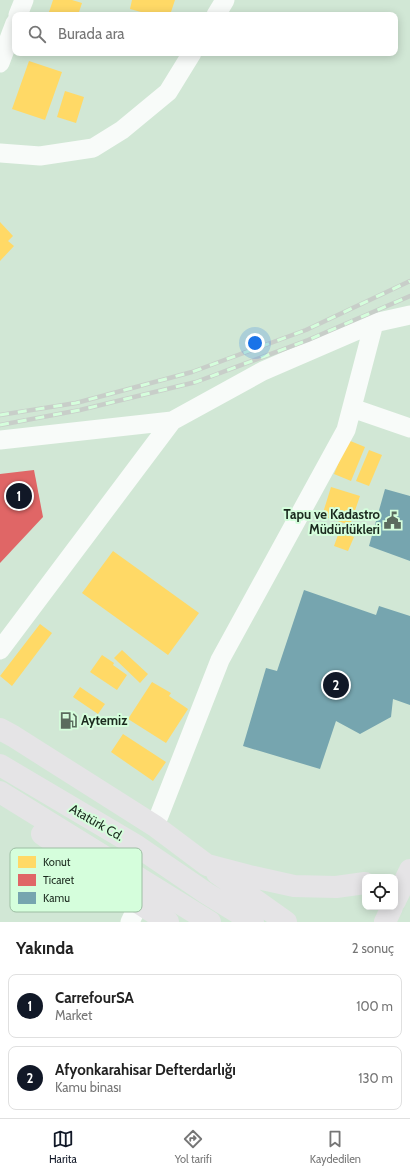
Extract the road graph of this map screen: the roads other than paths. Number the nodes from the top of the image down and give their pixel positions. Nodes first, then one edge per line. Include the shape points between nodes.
1 (24, 0) edge
2 (225, 0) edge
3 (19, 12) edge
4 (218, 12) edge
5 (12, 31) edge
6 (190, 56) edge
7 (0, 63) edge
8 (0, 153) edge
9 (410, 315) edge
10 (374, 323) junction
11 (352, 408) junction
12 (172, 421) junction
13 (410, 428) edge
14 (0, 440) edge
15 (0, 650) edge
16 (0, 729) edge
17 (0, 765) edge
18 (0, 792) edge
19 (0, 804) edge
20 (155, 826) junction
21 (54, 848) edge
22 (90, 848) edge
23 (140, 848) edge
24 (142, 849) edge
25 (207, 865) junction
26 (410, 869) edge
27 (396, 874) edge
28 (142, 880) edge
29 (362, 883) edge
30 (398, 895) edge
31 (391, 910) edge
32 (134, 913) edge
33 (168, 922) edge
34 (210, 922) edge
35 (253, 922) edge
36 (286, 922) edge
37 (385, 922) edge

1 - 3 street
2 - 4 street
5 - 7 street
6 - 8 street via 168,92 122,130 93,148 40,156
9 - 10 street
10 - 11 street
10 - 12 street via 263,371
11 - 13 street
11 - 20 street via 346,430 220,660
12 - 14 street
12 - 15 street
16 - 20 main road
17 - 23 main road, Atatürk Cd.
18 - 22 main road, Atatürk Cd.
19 - 21 main road
20 - 25 main road
24 - 35 main road, Atatürk Cd.
25 - 29 main road via 294,886 336,887
25 - 36 main road
26 - 27 main road
26 - 30 main road
28 - 34 main road, Atatürk Cd.
31 - 37 main road
32 - 33 main road

